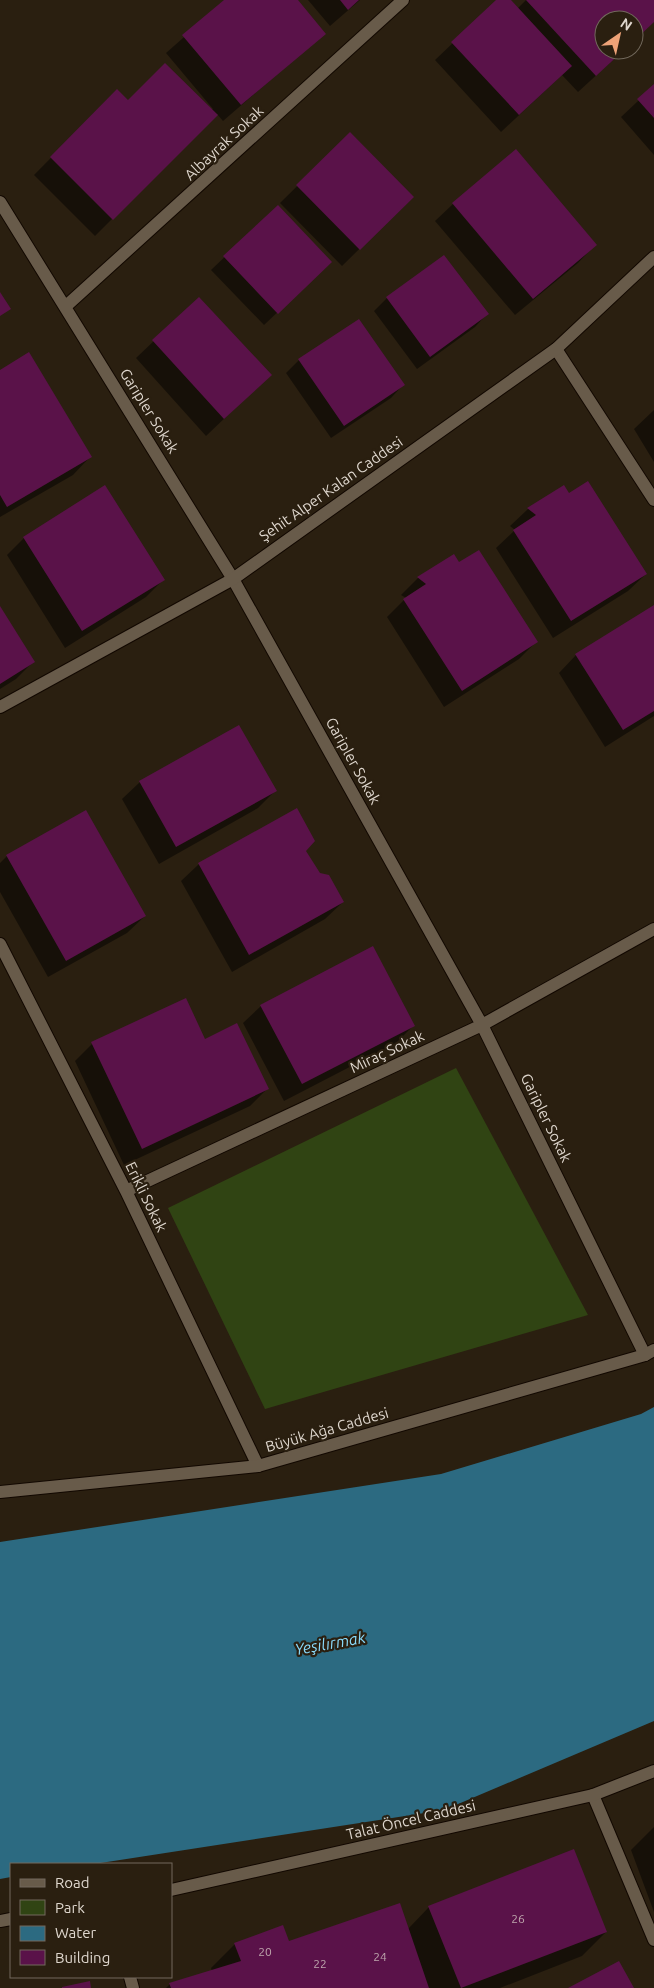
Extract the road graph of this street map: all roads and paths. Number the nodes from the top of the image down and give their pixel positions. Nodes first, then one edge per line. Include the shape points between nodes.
1 (403, 0) edge
2 (0, 202) edge
3 (654, 257) edge
4 (65, 307) junction
5 (556, 348) junction
6 (654, 500) edge
7 (233, 579) junction
8 (0, 707) edge
9 (654, 929) edge
10 (0, 944) edge
11 (482, 1025) junction
12 (126, 1191) junction
13 (649, 1353) edge
14 (258, 1466) junction
15 (0, 1492) edge
16 (654, 1771) edge
17 (593, 1795) junction
18 (172, 1890) edge
19 (654, 1940) edge

1 - 4 street, Albayrak Sokak
2 - 4 street, Garipler Sokak
3 - 5 street, Şehit Alper Kalan Caddesi
4 - 7 street, Garipler Sokak
5 - 6 street
5 - 7 street, Şehit Alper Kalan Caddesi
7 - 8 street, Şehit Alper Kalan Caddesi
7 - 11 street, Garipler Sokak
9 - 11 street, Miraç Sokak
10 - 12 street, Erikli Sokak
11 - 12 street, Miraç Sokak
11 - 13 street, Garipler Sokak
12 - 14 street, Erikli Sokak
13 - 14 street, Büyük Ağa Caddesi
14 - 15 street, Büyük Ağa Caddesi
16 - 17 street, Talat Öncel Caddesi
17 - 18 street, Talat Öncel Caddesi
17 - 19 street

